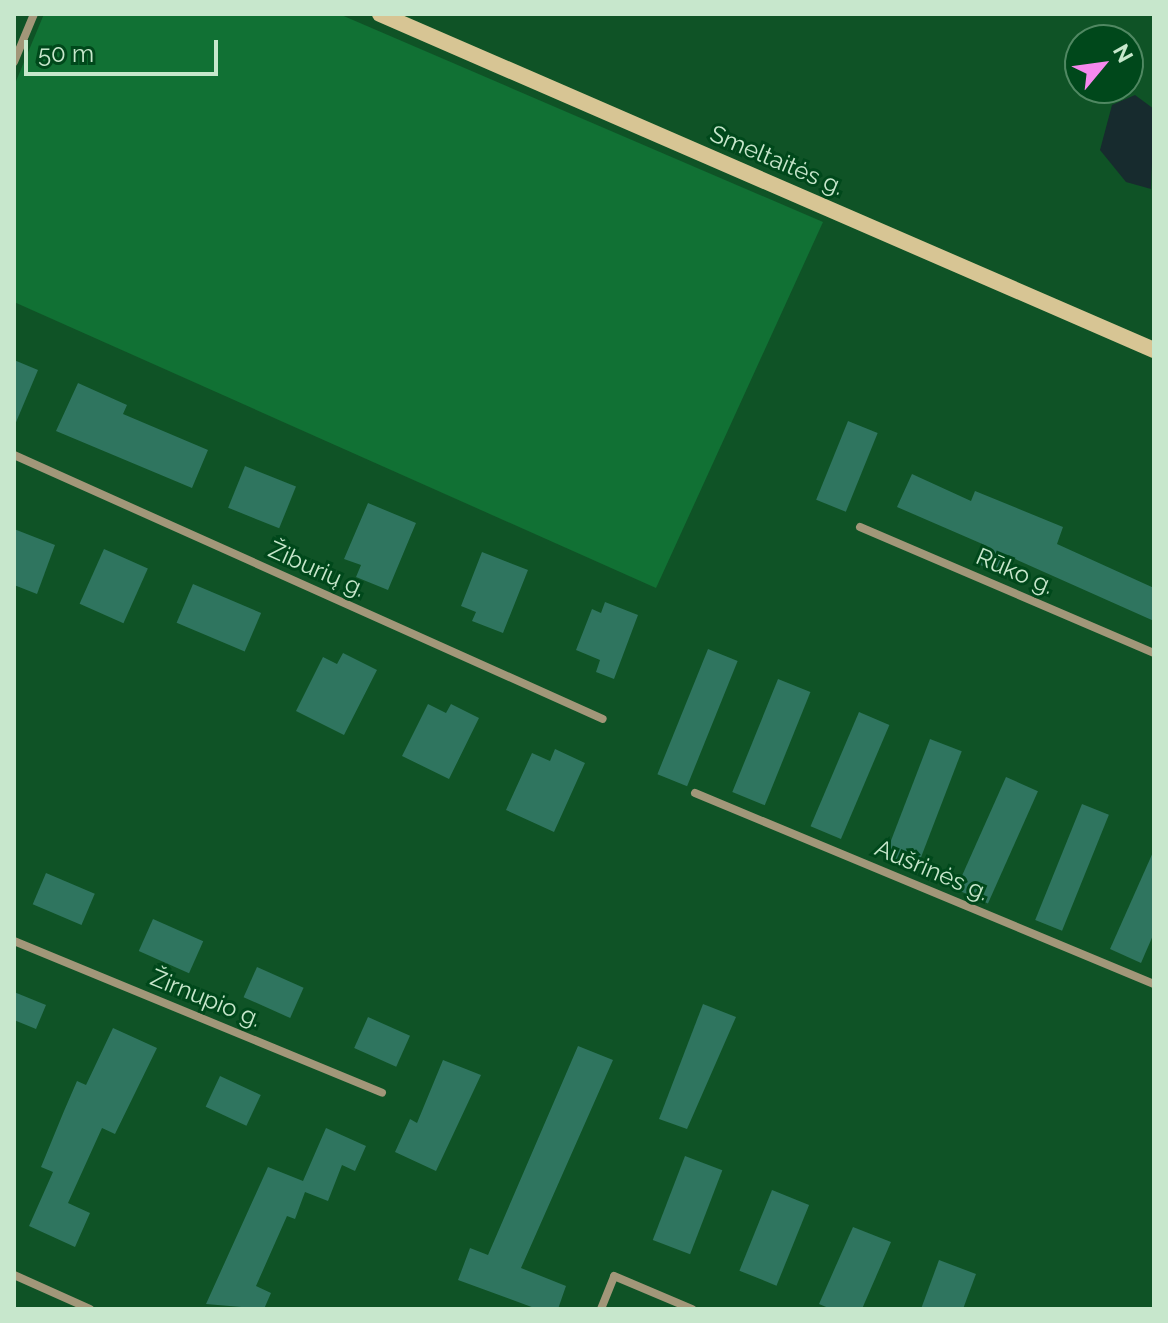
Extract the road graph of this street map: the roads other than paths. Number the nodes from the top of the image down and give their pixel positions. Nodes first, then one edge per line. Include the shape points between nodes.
1 (34, 14) edge
2 (380, 14) edge
3 (14, 62) edge
4 (1154, 350) edge
5 (14, 455) edge
6 (860, 527) dead end
7 (1154, 653) edge
8 (603, 719) dead end
9 (695, 793) dead end
10 (14, 941) edge
11 (1154, 984) edge
12 (382, 1093) dead end
13 (14, 1275) edge
14 (90, 1309) edge
15 (601, 1309) edge
16 (692, 1309) edge

1 - 3 street
2 - 4 main road, Smeltaitės g.
5 - 8 street, Žiburių g.
6 - 7 street, Rūko g.
9 - 11 street, Aušrinės g.
10 - 12 street, Žirnupio g.
13 - 14 street
15 - 16 street via 614,1276

